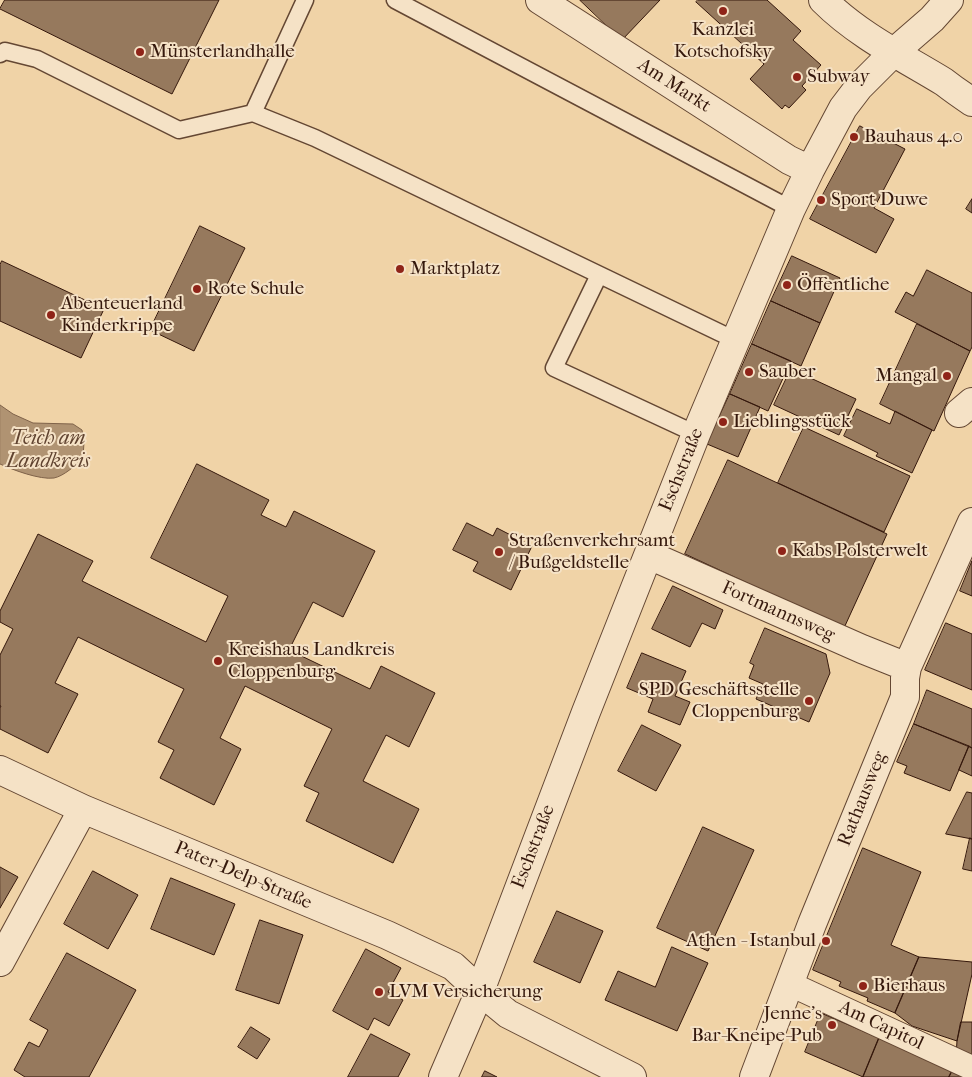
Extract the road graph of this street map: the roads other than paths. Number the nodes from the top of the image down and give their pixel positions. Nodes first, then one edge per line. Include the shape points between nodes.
1 (305, 0) edge
2 (395, 0) edge
3 (540, 0) edge
4 (823, 0) edge
5 (949, 0) edge
6 (2, 51) edge
7 (894, 52) junction
8 (972, 102) edge
9 (253, 113) junction
10 (810, 170) junction
11 (791, 209) junction
12 (599, 275) junction
13 (735, 340) junction
14 (696, 434) junction
15 (972, 522) edge
16 (649, 555) junction
17 (907, 667) junction
18 (0, 770) edge
19 (83, 809) junction
20 (0, 962) edge
21 (790, 984) junction
22 (480, 991) junction
23 (972, 1068) edge
24 (442, 1077) edge
25 (632, 1077) edge
26 (754, 1077) edge

1 - 9 lane
2 - 11 lane
3 - 10 street, Am Markt via 789,160
4 - 7 street via 844,19
5 - 7 street, Eschstraße
6 - 9 lane via 37,60 179,130
7 - 8 street
7 - 10 street, Eschstraße via 843,108
9 - 12 lane via 316,138
10 - 11 street, Eschstraße
11 - 13 street, Eschstraße
12 - 13 lane
12 - 14 lane via 554,368
13 - 14 street, Eschstraße
14 - 16 street, Eschstraße
15 - 17 street, Rathausweg
16 - 17 street, Fortmannsweg
16 - 22 street, Eschstraße
17 - 21 street, Rathausweg via 905,697
18 - 19 street, Pater-Delp-Straße
19 - 20 street
19 - 22 street, Pater-Delp-Straße via 453,966
21 - 23 street, Am Capitol
21 - 26 street, Rathausweg
22 - 24 street, Eschstraße
22 - 25 street, Pater-Delp-Straße via 508,1014

